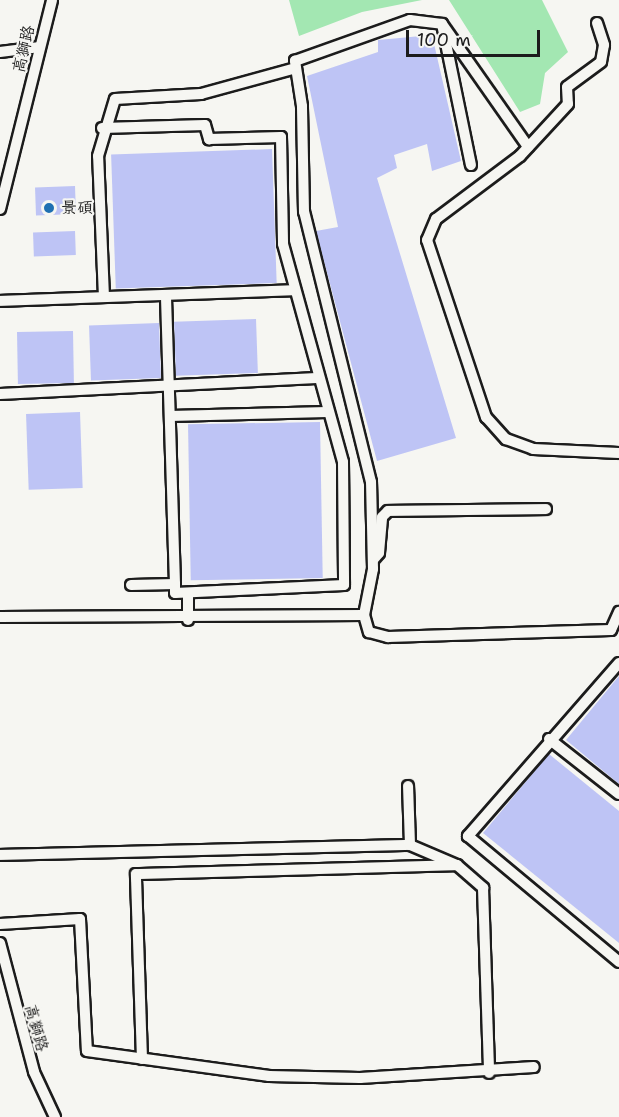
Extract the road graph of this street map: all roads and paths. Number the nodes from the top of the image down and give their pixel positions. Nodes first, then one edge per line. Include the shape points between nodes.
1 (52, 0) edge
2 (597, 23) dead end
3 (442, 24) junction
4 (40, 47) junction
5 (0, 52) edge
6 (296, 68) junction
7 (102, 128) junction
8 (528, 147) junction
9 (471, 165) dead end
10 (0, 209) edge
11 (294, 290) junction
12 (166, 296) junction
13 (104, 297) junction
14 (0, 301) edge
15 (317, 378) junction
16 (169, 388) junction
17 (0, 394) edge
18 (327, 412) junction
19 (170, 416) junction
20 (619, 453) edge
21 (546, 509) dead end
22 (373, 560) junction
23 (175, 584) junction
24 (131, 585) dead end
25 (188, 593) junction
26 (619, 612) edge
27 (364, 615) junction
28 (0, 617) edge
29 (188, 620) junction
30 (619, 663) edge
31 (549, 739) junction
32 (408, 786) dead end
33 (619, 794) edge
34 (410, 845) junction
35 (0, 855) edge
36 (457, 865) junction
37 (0, 924) edge
38 (0, 944) edge
39 (619, 962) edge
40 (142, 1059) junction
41 (534, 1067) dead end
42 (489, 1072) junction
43 (56, 1117) edge

1 - 4 street, 高獅路
2 - 8 street via 604,45 601,63 567,87 568,104
3 - 6 street via 410,20 382,28 295,61
3 - 8 street
3 - 9 street
4 - 5 street
4 - 10 street, 高獅路
6 - 7 street via 201,94 122,95 111,105
6 - 22 street via 304,212 371,482
7 - 11 street via 205,125 209,139 281,137 283,244
7 - 13 street via 98,156
8 - 20 street via 485,187 436,219 427,240 432,263 486,417 506,439 533,449
11 - 12 street
11 - 15 street
12 - 13 street
12 - 16 street
13 - 14 street
15 - 16 street via 184,382
15 - 18 street
16 - 17 street
16 - 19 street
18 - 19 street
18 - 25 street via 343,462 344,585
19 - 23 street
21 - 22 street via 388,512 382,517 379,553
22 - 27 street
23 - 24 street
23 - 25 street via 175,593
25 - 29 street
26 - 27 street via 611,630 388,637 369,632
27 - 29 street
28 - 29 street
30 - 31 street
31 - 33 street
31 - 39 street via 468,836
32 - 34 street
34 - 35 street
34 - 36 street
36 - 40 street via 136,874
36 - 42 street via 483,888
37 - 40 street via 80,918 87,1051
38 - 43 street, 高獅路 via 34,1071
40 - 42 street via 269,1076
41 - 42 street

